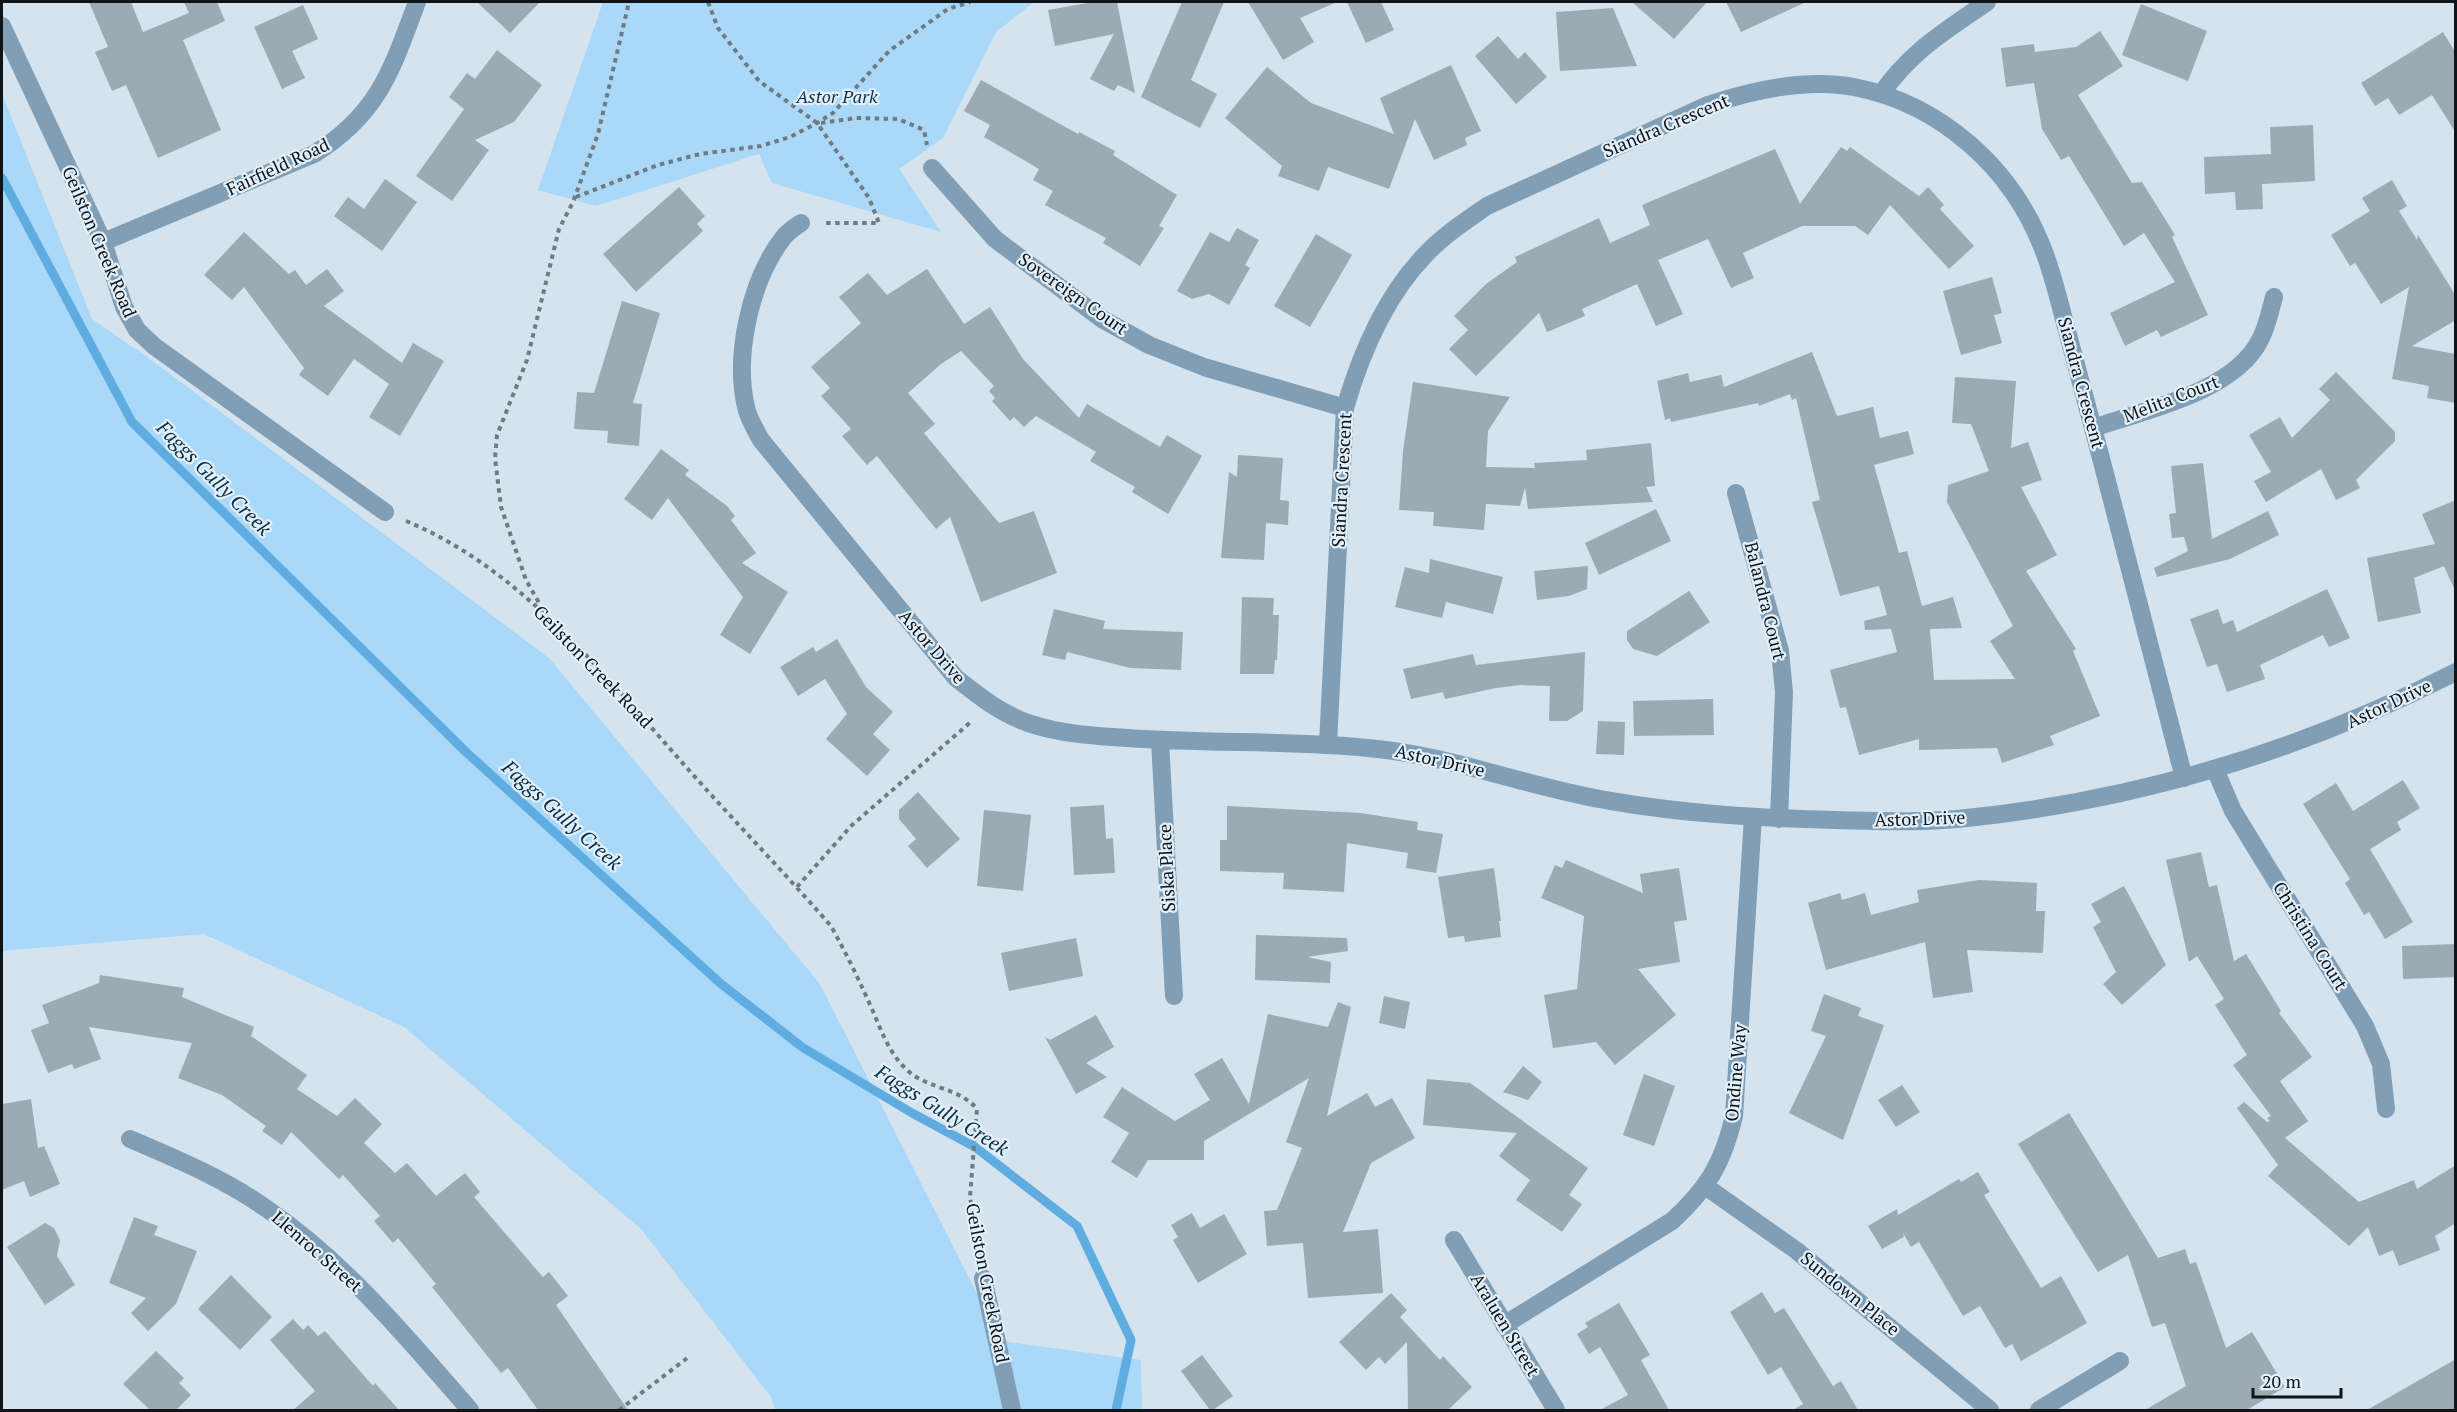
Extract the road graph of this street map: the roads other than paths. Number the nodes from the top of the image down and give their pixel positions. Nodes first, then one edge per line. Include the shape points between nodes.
1 (417, 2) edge
2 (1987, 2) edge
3 (2, 26) edge
4 (1881, 94) junction
5 (932, 168) road end
6 (801, 223) road end
7 (103, 242) junction
8 (2274, 297) dead end
9 (1345, 408) junction
10 (2093, 428) junction
11 (1736, 494) dead end
12 (385, 512) road end
13 (2456, 672) edge
14 (1161, 741) junction
15 (1328, 744) junction
16 (2215, 769) junction
17 (2184, 778) junction
18 (1753, 817) junction
19 (1779, 819) junction
20 (1174, 996) dead end
21 (2386, 1109) dead end
22 (130, 1139) dead end
23 (1705, 1186) junction
24 (1454, 1240) dead end
25 (983, 1278) road end
26 (1504, 1325) junction
27 (2120, 1361) dead end
28 (470, 1410) edge
29 (1012, 1410) edge
30 (1556, 1410) edge
31 (1990, 1410) edge
32 (2039, 1410) edge

1 - 7 street, Fairfield Road via 384,85 337,139 314,154
2 - 4 street via 1922,47
3 - 7 street, Geilston Creek Road
4 - 9 street, Siandra Crescent via 1852,87 1815,86 1742,93 1487,206 1425,255 1400,287 1357,367
4 - 10 street, Siandra Crescent via 1950,128 1980,151 2005,179 2043,249
5 - 9 street, Sovereign Court via 995,238 1102,319 1149,345 1204,367
6 - 14 street, Astor Drive via 784,237 766,266 750,311 742,355 743,384 748,412 761,441 956,678 990,705 1026,723 1062,733
7 - 12 street, Geilston Creek Road via 124,307 137,330
8 - 10 street, Melita Court via 2261,340 2229,375 2207,389
9 - 15 street, Siandra Crescent
10 - 17 street, Siandra Crescent
11 - 19 street, Balandra Court via 1780,651 1784,692
13 - 16 street, Astor Drive via 2332,729
14 - 15 street, Astor Drive
14 - 20 street, Siska Place
15 - 18 street, Astor Drive via 1400,752 1610,801
16 - 17 street, Astor Drive
16 - 21 street, Christina Court via 2233,811 2365,1026 2381,1064
17 - 19 street, Astor Drive via 2044,809 1963,819
18 - 19 street, Astor Drive
18 - 23 street, Ondine Way via 1734,1116 1727,1145
22 - 28 street, Llenroc Street via 202,1171 267,1209 369,1298
23 - 26 street, Ondine Way via 1689,1206 1651,1236
23 - 31 street, Sundown Place via 1797,1251
24 - 26 street, Araluen Street
25 - 29 street, Geilston Creek Road
26 - 30 street, Araluen Street
27 - 32 street

